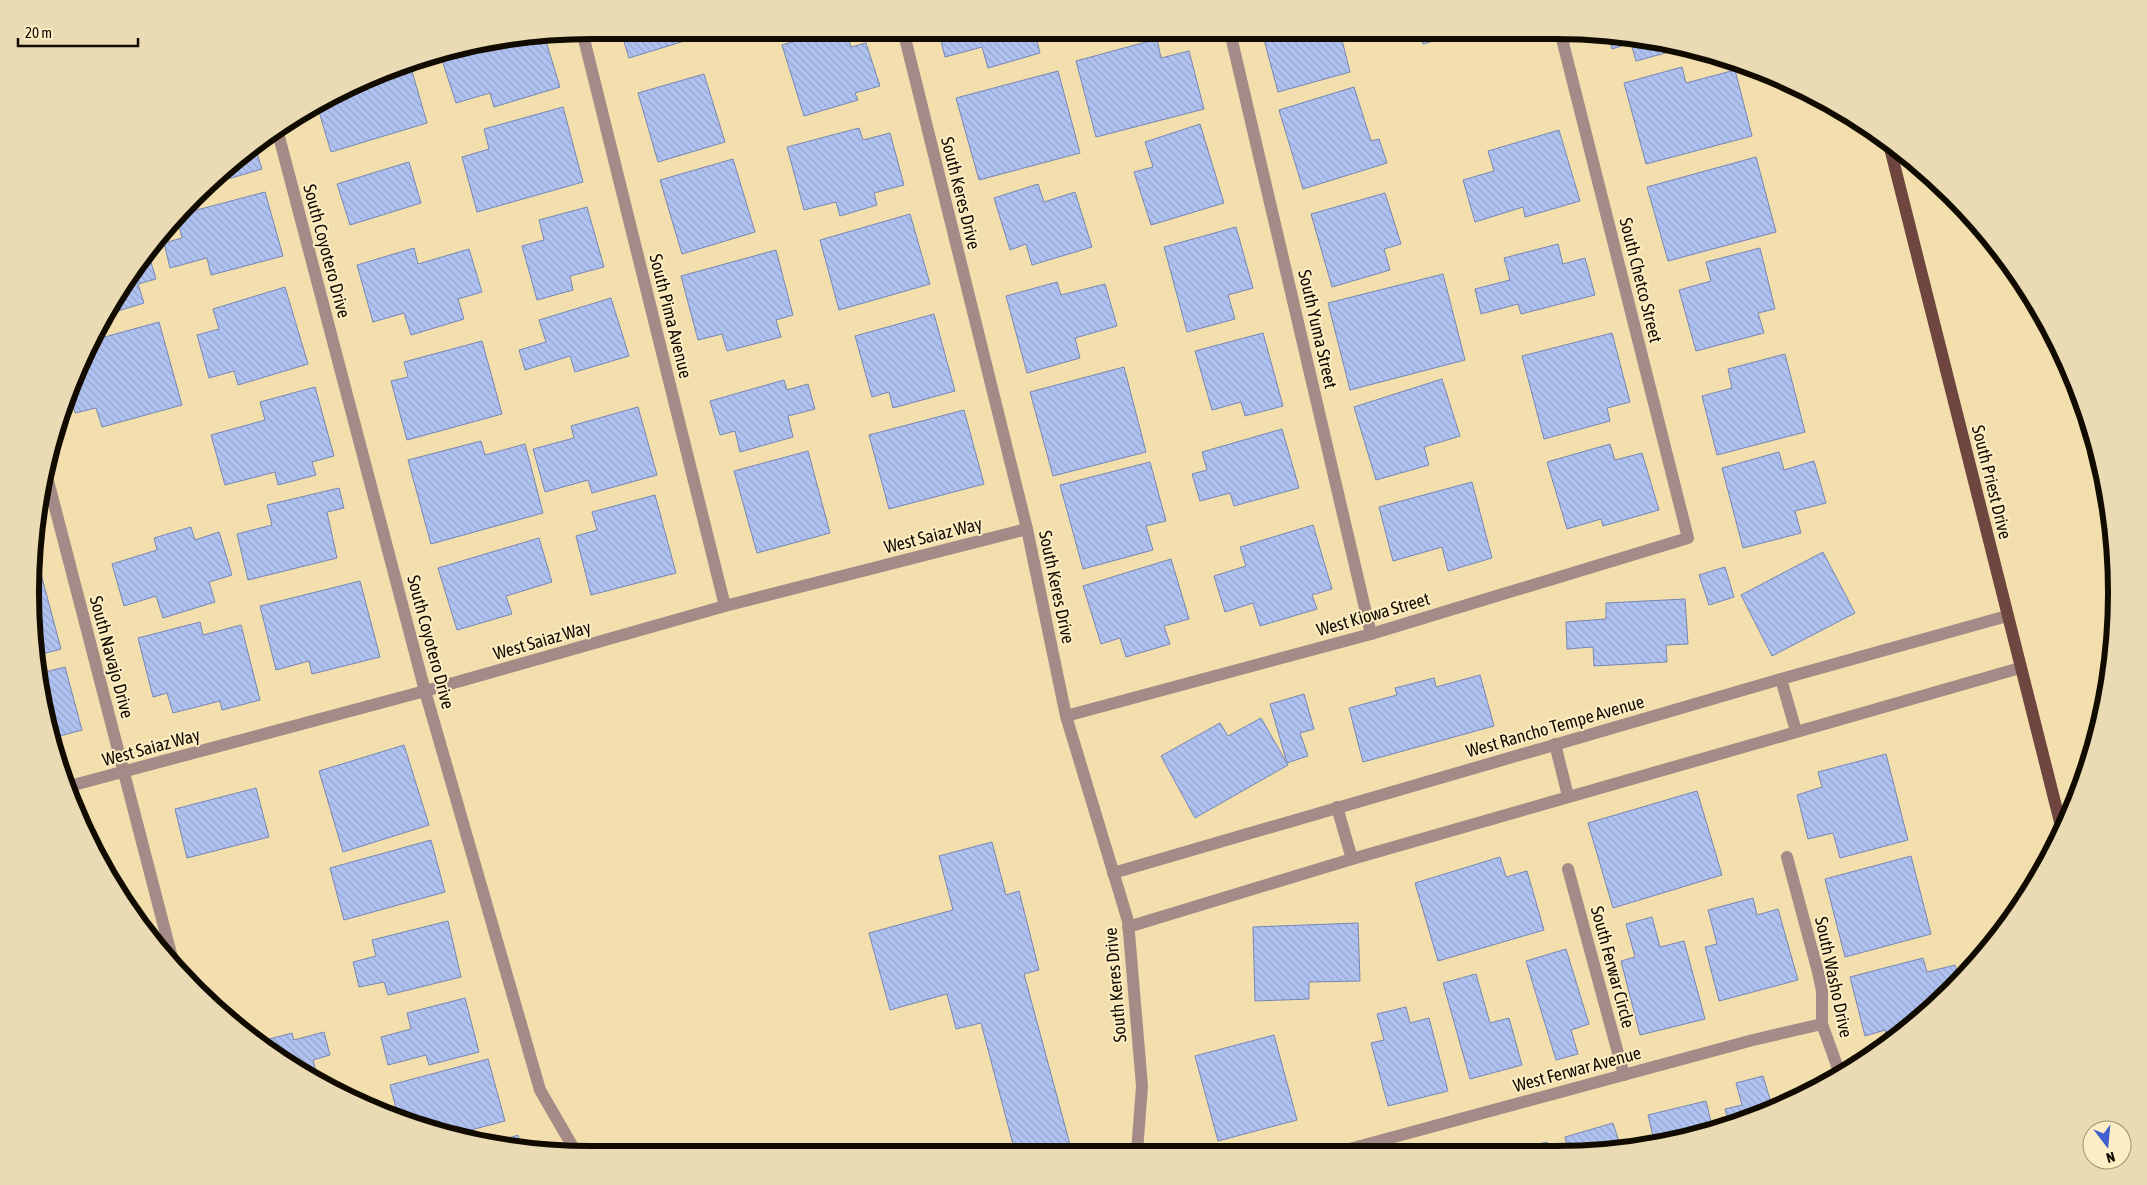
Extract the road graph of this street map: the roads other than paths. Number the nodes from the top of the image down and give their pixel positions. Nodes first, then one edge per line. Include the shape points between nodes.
1 (584, 39) edge
2 (905, 39) edge
3 (1232, 39) edge
4 (1562, 39) edge
5 (279, 136) edge
6 (1891, 152) edge
7 (49, 485) edge
8 (1027, 529) junction
9 (1688, 538) joint
10 (725, 606) junction
11 (2007, 616) junction
12 (1371, 634) junction
13 (2020, 668) junction
14 (1781, 679) junction
15 (425, 692) junction
16 (1066, 716) junction
17 (1796, 731) junction
18 (1555, 744) junction
19 (125, 773) junction
20 (74, 785) edge
21 (1568, 796) junction
22 (1337, 808) junction
23 (2059, 819) edge
24 (1787, 857) dead end
25 (1352, 859) junction
26 (1568, 869) dead end
27 (1113, 873) junction
28 (1128, 927) junction
29 (170, 951) edge
30 (1822, 1024) junction
31 (1838, 1068) edge
32 (1624, 1075) junction
33 (572, 1145) edge
34 (1137, 1146) edge
35 (1361, 1146) edge

1 - 10 street, South Pima Avenue
2 - 8 street, South Keres Drive
3 - 12 street, South Yuma Street
4 - 9 street, South Chetco Street
5 - 15 street, South Coyotero Drive
6 - 11 main road, South Priest Drive
7 - 19 street, South Navajo Drive
8 - 10 street, West Saiaz Way
8 - 16 street, South Keres Drive
9 - 12 street, West Kiowa Street
10 - 15 street, West Saiaz Way
11 - 13 main road, South Priest Drive
11 - 14 street, West Rancho Tempe Avenue
12 - 16 street, West Kiowa Street
13 - 17 street
13 - 23 main road, South Priest Drive
14 - 17 street
14 - 18 street, West Rancho Tempe Avenue
15 - 19 street, West Saiaz Way
15 - 33 street, South Coyotero Drive via 540,1090
16 - 27 street, South Keres Drive
17 - 21 street
18 - 21 street
18 - 22 street, West Rancho Tempe Avenue
19 - 20 street, West Saiaz Way
19 - 29 street, South Navajo Drive
21 - 25 street
22 - 25 street
22 - 27 street, West Rancho Tempe Avenue
24 - 30 street, South Washo Drive via 1822,991
25 - 28 street
26 - 32 street, South Ferwar Circle
27 - 28 street, South Keres Drive
28 - 34 street, South Keres Drive via 1142,1086
30 - 31 street, South Washo Drive
30 - 32 street, West Ferwar Avenue
32 - 35 street, West Ferwar Avenue

